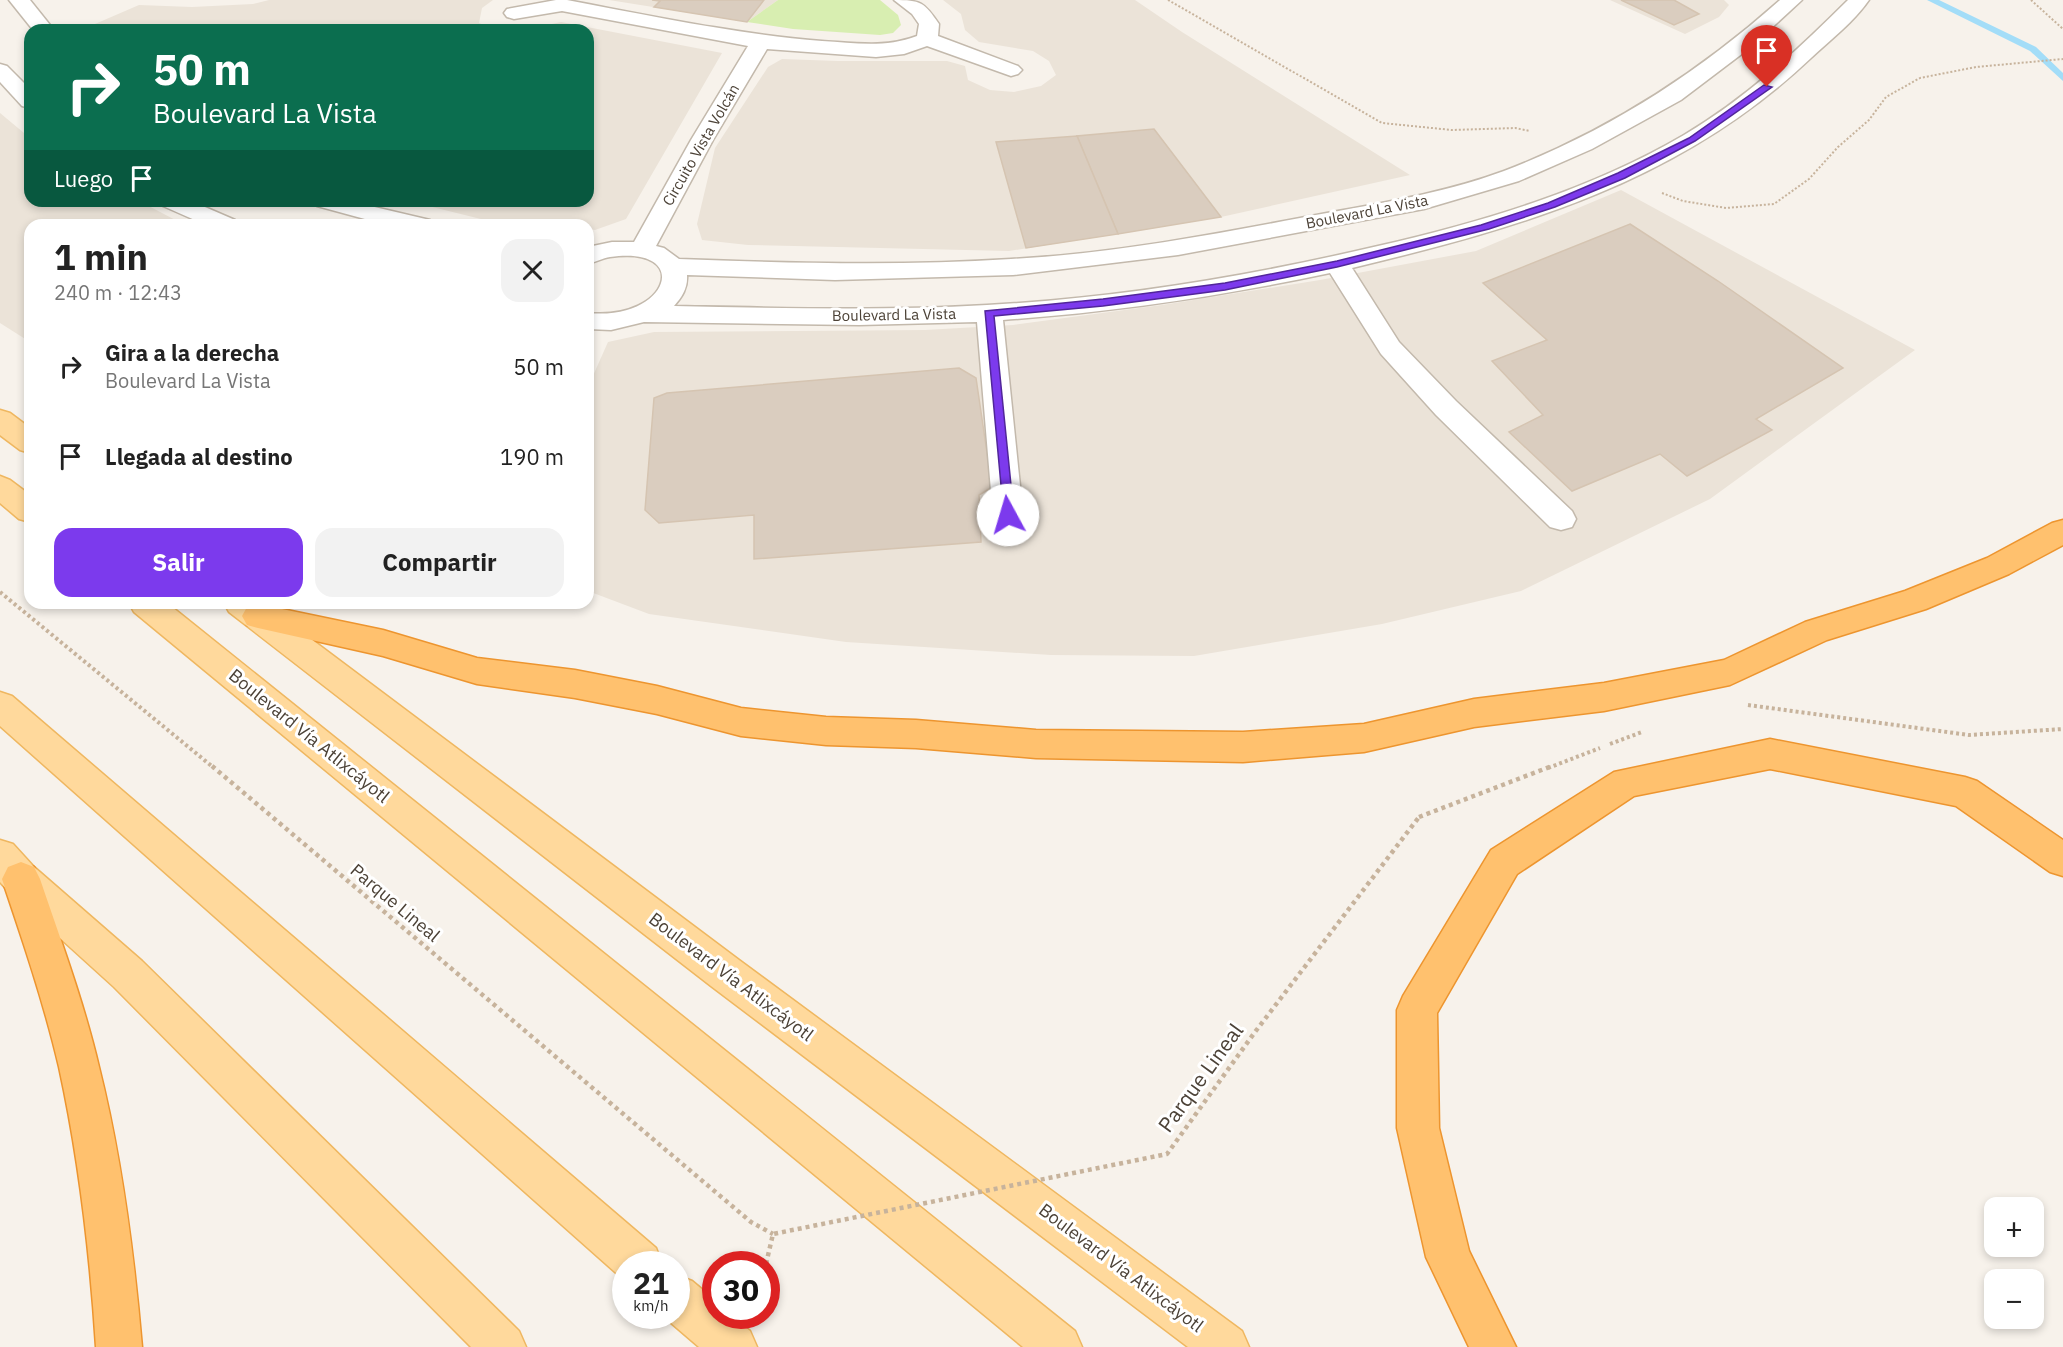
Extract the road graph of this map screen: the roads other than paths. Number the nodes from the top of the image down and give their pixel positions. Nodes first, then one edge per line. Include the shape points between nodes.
1 (19, 0) edge
2 (904, 0) edge
3 (1859, 0) edge
4 (565, 3) edge
5 (1800, 10) edge
6 (514, 13) dead end
7 (39, 24) edge
8 (927, 39) junction
9 (760, 42) junction
10 (0, 70) edge
11 (1011, 70) dead end
12 (24, 94) edge
13 (185, 207) edge
14 (344, 207) edge
15 (212, 219) edge
16 (392, 219) edge
17 (642, 249) junction
18 (594, 253) edge
19 (1337, 264) junction
20 (673, 267) junction
21 (988, 313) junction
22 (644, 314) junction
23 (594, 321) edge
24 (0, 420) edge
25 (24, 438) edge
26 (0, 487) edge
27 (24, 506) edge
28 (1008, 515) dead end
29 (1561, 519) dead end
30 (2063, 531) edge
31 (152, 609) edge
32 (249, 610) edge
33 (0, 706) edge
34 (2063, 860) edge
35 (11, 867) edge
36 (625, 1251) edge
37 (690, 1309) edge
38 (120, 1347) edge
39 (503, 1347) edge
40 (734, 1347) edge
41 (1059, 1347) edge
42 (1226, 1347) edge
43 (1493, 1347) edge

1 - 7 street
2 - 8 street via 919,10 929,24
3 - 5 street, Boulevard La Vista
4 - 6 street
4 - 9 street
5 - 19 street, Boulevard La Vista via 1767,87 1692,140 1622,176 1552,205 1485,227
5 - 20 street, Boulevard La Vista via 1673,95 1584,144 1511,176 1424,202 1178,248 1013,267 836,272
8 - 9 street via 904,48 876,51
8 - 11 street
9 - 17 street, Circuito Vista Volcán
10 - 12 street
13 - 15 street
14 - 16 street
17 - 18 street
17 - 20 street via 660,255
19 - 21 street, Boulevard La Vista via 1225,286 1103,303
19 - 29 street via 1390,348
20 - 22 street via 675,284 665,300
21 - 22 street, Boulevard La Vista via 821,317
21 - 28 street
22 - 23 street via 616,322
24 - 25 main road
26 - 27 main road
30 - 32 highway via 1998,566 1915,600 1816,632 1730,672 1604,697 1474,713 1365,738 1243,747 1036,744 741,722 575,684 477,671
31 - 41 main road, Boulevard Vía Atlixcáyotl
32 - 42 main road, Boulevard Vía Atlixcáyotl via 725,973
33 - 36 main road
34 - 43 highway via 1965,792 1770,754 1626,783 1504,862 1417,1010 1420,1138 1448,1257
35 - 38 highway via 51,967 79,1066 101,1181
35 - 39 main road via 128,974
37 - 40 main road

